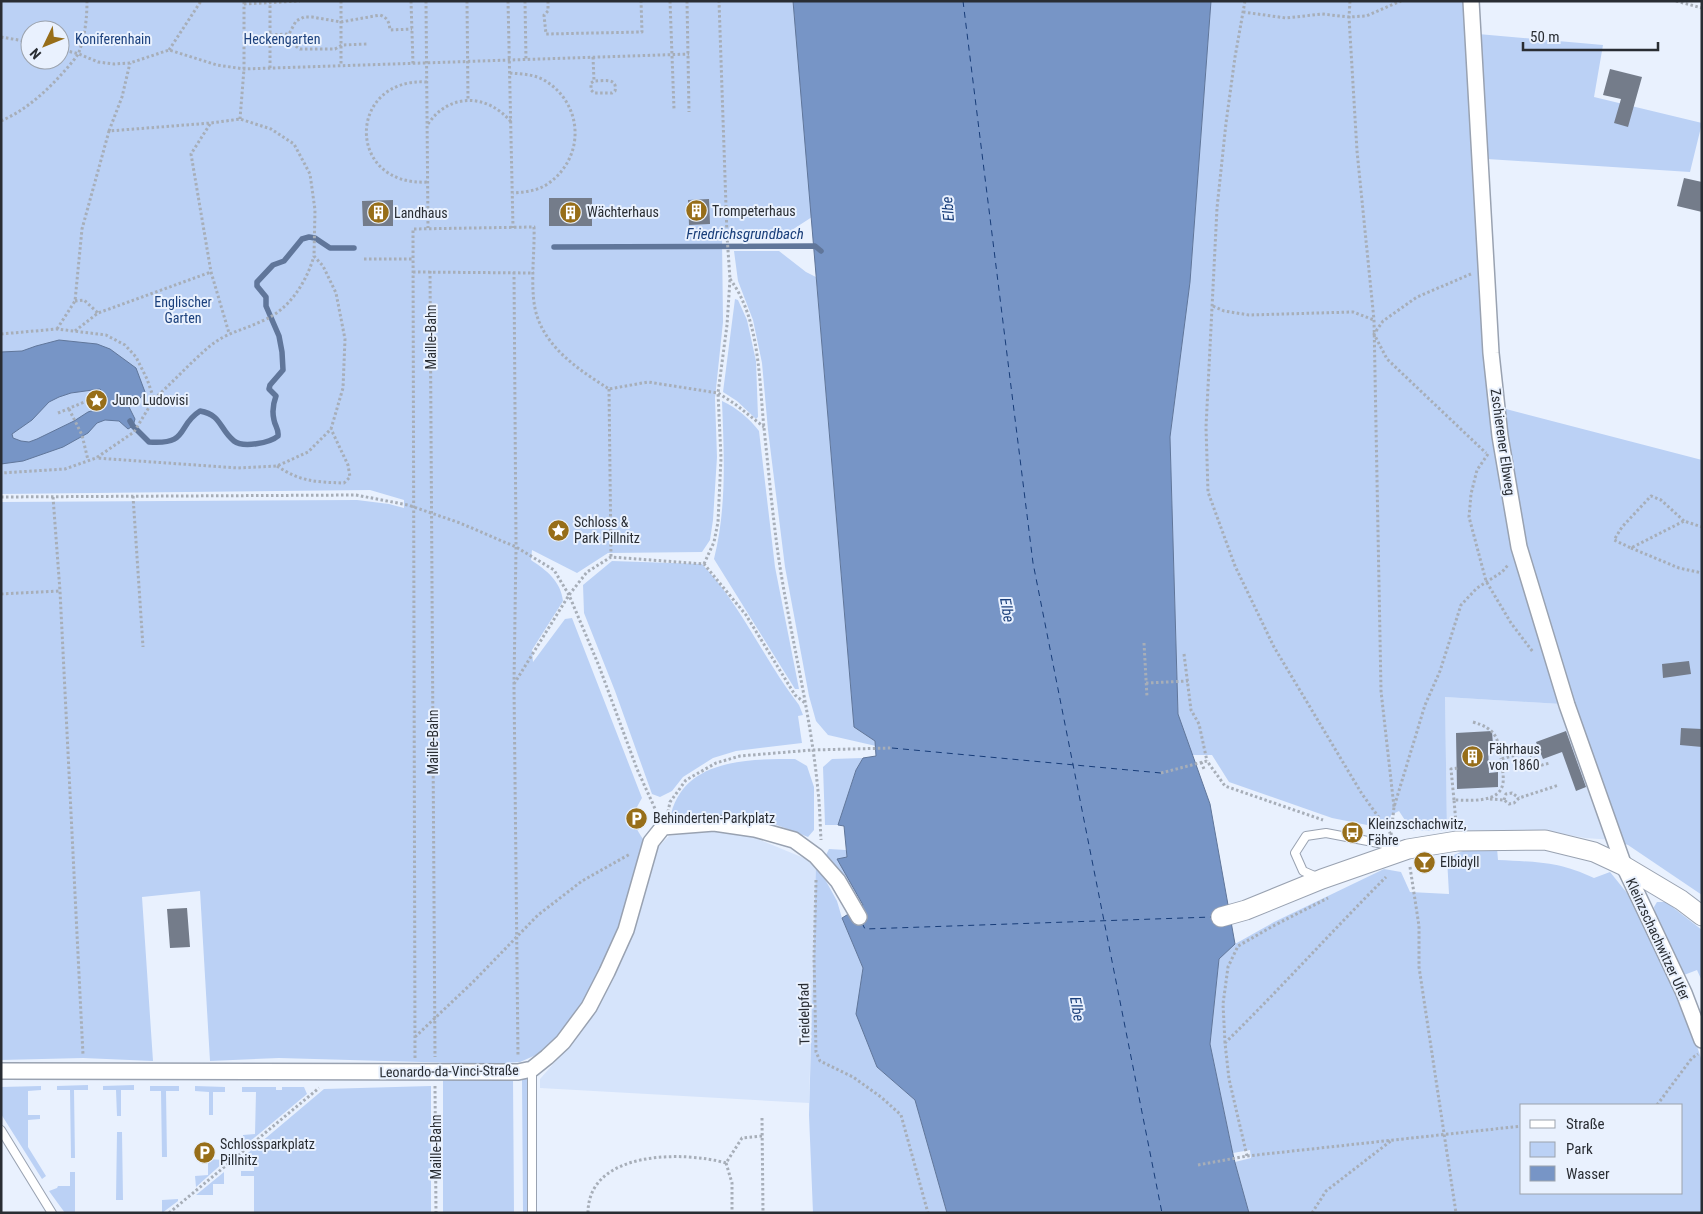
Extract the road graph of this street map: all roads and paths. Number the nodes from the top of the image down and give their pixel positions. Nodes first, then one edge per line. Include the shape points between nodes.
1 (87, 1) edge
2 (201, 1) edge
3 (300, 1) edge
4 (341, 1) edge
5 (411, 1) edge
6 (426, 1) edge
7 (467, 1) edge
8 (508, 1) edge
9 (525, 1) edge
10 (548, 1) edge
11 (641, 1) edge
12 (670, 1) edge
13 (687, 1) edge
14 (719, 1) edge
15 (1245, 1) edge
16 (1350, 1) edge
17 (1401, 1) edge
18 (1471, 1) edge
19 (1676, 1) edge
20 (244, 2) edge
21 (270, 2) edge
22 (1702, 8) edge
23 (1243, 12) junction
24 (1349, 17) junction
25 (341, 22) junction
26 (412, 29) junction
27 (270, 34) junction
28 (289, 34) junction
29 (1, 37) edge
30 (20, 40) edge
31 (367, 44) dead end
32 (342, 45) junction
33 (169, 50) junction
34 (70, 52) edge
35 (79, 54) junction
36 (689, 54) junction
37 (672, 55) junction
38 (593, 58) junction
39 (509, 60) junction
40 (526, 60) junction
41 (467, 62) junction
42 (130, 63) junction
43 (426, 63) junction
44 (413, 64) junction
45 (342, 66) junction
46 (270, 68) junction
47 (244, 69) junction
48 (510, 73) junction
49 (594, 81) junction
50 (427, 82) junction
51 (468, 100) junction
52 (674, 109) dead end
53 (689, 112) dead end
54 (240, 119) junction
55 (1, 121) edge
56 (510, 122) junction
57 (211, 124) junction
58 (427, 124) junction
59 (109, 131) junction
60 (428, 182) junction
61 (512, 193) junction
62 (428, 228) junction
63 (513, 228) junction
64 (314, 256) junction
65 (364, 259) dead end
66 (413, 259) junction
67 (1485, 269) junction
68 (430, 271) junction
69 (212, 272) junction
70 (413, 272) junction
71 (514, 272) junction
72 (534, 273) junction
73 (730, 279) junction
74 (75, 300) junction
75 (1213, 306) junction
76 (98, 313) junction
77 (1374, 320) junction
78 (57, 329) junction
79 (74, 332) junction
80 (229, 333) junction
81 (1, 334) edge
82 (1374, 334) junction
83 (609, 389) junction
84 (718, 393) junction
85 (154, 399) junction
86 (89, 400) dead end
87 (69, 409) junction
88 (58, 413) dead end
89 (764, 428) junction
90 (331, 429) junction
91 (1500, 436) junction
92 (110, 448) junction
93 (1488, 454) junction
94 (96, 458) junction
95 (116, 459) junction
96 (88, 460) junction
97 (277, 466) junction
98 (1505, 466) junction
99 (1, 473) edge
100 (133, 496) junction
101 (1, 497) edge
102 (53, 497) junction
103 (413, 507) junction
104 (432, 514) junction
105 (1684, 521) junction
106 (1702, 527) edge
107 (516, 547) junction
108 (1519, 547) junction
109 (1631, 548) junction
110 (611, 557) junction
111 (704, 564) junction
112 (1702, 574) edge
113 (1486, 581) junction
114 (60, 591) junction
115 (1, 594) edge
116 (569, 595) junction
117 (1144, 644) dead end
118 (142, 647) dead end
119 (1184, 654) dead end
120 (1539, 660) dead end
121 (1188, 681) junction
122 (1146, 684) junction
123 (514, 685) junction
124 (1147, 697) dead end
125 (805, 704) junction
126 (1473, 722) dead end
127 (892, 748) dead end
128 (812, 750) junction
129 (1501, 759) junction
130 (1207, 761) junction
131 (1201, 762) junction
132 (1550, 763) dead end
133 (1458, 768) dead end
134 (1204, 769) dead end
135 (1161, 773) dead end
136 (1559, 784) dead end
137 (1519, 798) junction
138 (1490, 799) junction
139 (1454, 800) junction
140 (1504, 800) junction
141 (1394, 807) junction
142 (1324, 820) dead end
143 (663, 827) junction
144 (1382, 833) dead end
145 (1391, 836) junction
146 (1458, 841) junction
147 (651, 842) junction
148 (816, 856) junction
149 (1409, 856) junction
150 (1624, 866) junction
151 (1388, 875) dead end
152 (1322, 879) junction
153 (1334, 895) dead end
154 (1702, 916) edge
155 (859, 917) dead end
156 (1220, 917) dead end
157 (517, 938) junction
158 (435, 1017) junction
159 (415, 1037) junction
160 (1702, 1040) edge
161 (1225, 1043) junction
162 (1702, 1050) edge
163 (525, 1070) junction
164 (1, 1071) edge
165 (84, 1071) junction
166 (415, 1072) junction
167 (435, 1072) junction
168 (324, 1084) dead end
169 (1658, 1104) edge
170 (762, 1118) dead end
171 (1520, 1126) edge
172 (1, 1130) edge
173 (1446, 1135) junction
174 (763, 1136) junction
175 (1392, 1139) junction
176 (1247, 1156) junction
177 (726, 1163) junction
178 (1198, 1165) dead end
179 (52, 1213) edge
180 (170, 1213) edge
181 (436, 1213) edge
182 (532, 1213) edge
183 (588, 1213) edge
184 (732, 1213) edge
185 (763, 1213) edge
186 (928, 1213) edge
187 (1312, 1213) edge
188 (1456, 1213) edge

1 - 35 path
2 - 33 path
3 - 21 path
4 - 25 path
5 - 26 path
6 - 43 path
7 - 41 path
8 - 39 path
9 - 40 path
10 - 11 path via 548,11 544,15 546,34 642,32
12 - 37 path
13 - 36 path
14 - 73 path
15 - 23 path
16 - 24 path
17 - 24 path via 1366,16
18 - 67 street, Zschierener Elbweg
19 - 22 path
20 - 21 path
20 - 47 path
21 - 27 path
23 - 24 path via 1286,18 1322,14
23 - 75 path via 1217,208
24 - 77 path via 1357,151
25 - 26 path via 380,15 386,17 390,30
25 - 28 path via 304,17 296,20
25 - 32 path
26 - 44 path
27 - 28 path
27 - 46 path
28 - 32 path via 291,43 300,49 334,49
29 - 30 path
31 - 32 path
32 - 45 path
33 - 42 path
33 - 47 path via 217,65
34 - 35 path
35 - 42 path via 98,62
35 - 55 path via 56,82 16,115
36 - 37 path
36 - 53 path
37 - 38 path
37 - 52 path
38 - 40 path
38 - 49 path
39 - 40 path
39 - 41 path
39 - 48 path
41 - 43 path
41 - 51 path
42 - 59 path
43 - 44 path
43 - 50 path
44 - 45 path
45 - 46 path
46 - 47 path
47 - 54 path
48 - 56 path
48 - 61 path via 542,79 557,90 568,104 576,139 562,172 548,184 532,191
49 - 49 path via 590,87 594,93 615,91 614,82
50 - 58 path
50 - 60 path via 400,84 378,100 367,126 367,139 370,152 388,174 414,183
51 - 56 path via 490,104
51 - 58 path via 448,105
54 - 57 path
54 - 64 path via 270,129 294,144 310,174 315,210
56 - 61 path
57 - 59 path
57 - 69 path via 191,154
58 - 60 path
59 - 74 path via 82,228
60 - 62 path
61 - 63 path
62 - 63 path
62 - 66 path via 413,229
63 - 72 path via 534,227
64 - 80 path via 301,285 277,313
64 - 90 path via 323,266 336,294 345,340 343,388
65 - 66 path
66 - 70 path
67 - 82 path via 1417,296 1383,321
67 - 91 street, Zschierener Elbweg
68 - 70 path
68 - 71 path
68 - 104 path, Maille-Bahn
69 - 76 path
69 - 80 path
70 - 103 path
71 - 72 path
71 - 107 path
72 - 83 path via 534,300 545,332 560,352 581,371
73 - 84 path
73 - 89 path, Treidelpfad via 739,290 750,320 758,361
74 - 76 path via 84,300
74 - 78 path
75 - 77 path via 1249,315 1353,312
75 - 145 path via 1206,427 1208,492 1235,566 1274,647 1362,794
76 - 79 path
77 - 82 path
78 - 79 path
78 - 81 path
79 - 85 path via 106,335 125,345 136,357
80 - 85 path via 210,345
82 - 93 path via 1387,359
82 - 141 path via 1381,691
83 - 84 path via 648,382
83 - 110 path
84 - 89 path
84 - 111 path via 721,458 718,522 714,542
85 - 92 path via 140,426
86 - 87 path
87 - 88 path
87 - 96 path via 82,435
89 - 125 path, Treidelpfad via 780,567
90 - 97 path via 308,452
90 - 97 path via 348,465 350,477 344,483 316,482 293,476
91 - 93 path
91 - 98 street, Zschierener Elbweg
92 - 94 path
92 - 95 path
93 - 98 path
93 - 113 path via 1477,470 1469,517
94 - 95 path
94 - 96 path
95 - 97 path via 238,468
96 - 99 path via 65,469
98 - 108 street, Zschierener Elbweg
100 - 102 path
100 - 103 path via 356,495
100 - 118 path
101 - 102 path
102 - 114 path
103 - 104 path
103 - 159 path
104 - 107 path
104 - 158 path, Maille-Bahn
105 - 106 path
105 - 109 path
105 - 109 path via 1661,500 1651,496 1614,540
107 - 116 path via 554,570
107 - 123 path
108 - 113 path via 1502,572
108 - 150 street, Zschierener Elbweg via 1564,697
109 - 112 path
110 - 111 path
110 - 116 path via 587,572
111 - 125 path via 746,615 795,695
113 - 120 path via 1511,623
113 - 141 path via 1461,605 1440,671 1425,705
114 - 115 path
114 - 165 path
116 - 123 path
116 - 143 path
117 - 122 path
119 - 121 path
121 - 122 path
121 - 130 path via 1192,710
122 - 124 path
123 - 157 path
125 - 128 path, Treidelpfad
126 - 129 path via 1493,730 1499,741
127 - 128 path
128 - 143 path via 740,756 716,763 686,780 670,802
128 - 148 path, Treidelpfad via 822,844
129 - 132 path via 1527,752 1542,765
129 - 138 path via 1503,786
130 - 131 path
130 - 142 path via 1224,786
131 - 134 path
131 - 135 path
133 - 139 path via 1451,769
136 - 137 path
137 - 140 path via 1509,804
137 - 140 path via 1512,793 1506,794
138 - 139 path
138 - 140 path
139 - 146 path
141 - 145 path
143 - 147 street, Leonardo-da-Vinci-Straße
143 - 148 street via 714,823 755,829 794,840
144 - 145 path
145 - 149 path via 1407,839
146 - 149 street
146 - 150 street via 1545,840 1594,852
147 - 157 path via 582,881 538,915
147 - 163 street, Leonardo-da-Vinci-Straße via 626,930 588,1007 563,1042
148 - 155 street via 838,881
148 - 186 path, Treidelpfad via 816,1052 820,1061 853,1077 901,1115
149 - 152 street
149 - 152 lane via 1326,833 1306,836 1295,854 1303,871
149 - 173 path via 1419,926 1419,967
150 - 154 street
150 - 160 street, Kleinzschachwitzer Ufer via 1684,993
151 - 161 path
152 - 156 street via 1246,910
153 - 161 path via 1240,943 1228,967 1223,1004
157 - 158 path
157 - 163 path
158 - 159 path
158 - 167 path, Maille-Bahn
159 - 166 path
161 - 176 path via 1229,1079
162 - 169 path via 1692,1058
163 - 167 street, Leonardo-da-Vinci-Straße
163 - 182 lane
164 - 165 street, Leonardo-da-Vinci-Straße
165 - 166 street, Leonardo-da-Vinci-Straße
166 - 167 street, Leonardo-da-Vinci-Straße
167 - 181 path, Maille-Bahn
168 - 180 path
170 - 174 path
171 - 173 path
172 - 179 lane
173 - 175 path
173 - 188 path
174 - 177 path via 742,1138
174 - 185 path
175 - 176 path
175 - 187 path via 1326,1191
176 - 178 path
177 - 183 path via 709,1158 677,1156 644,1158 612,1170 600,1181 588,1201
177 - 184 path via 732,1183

